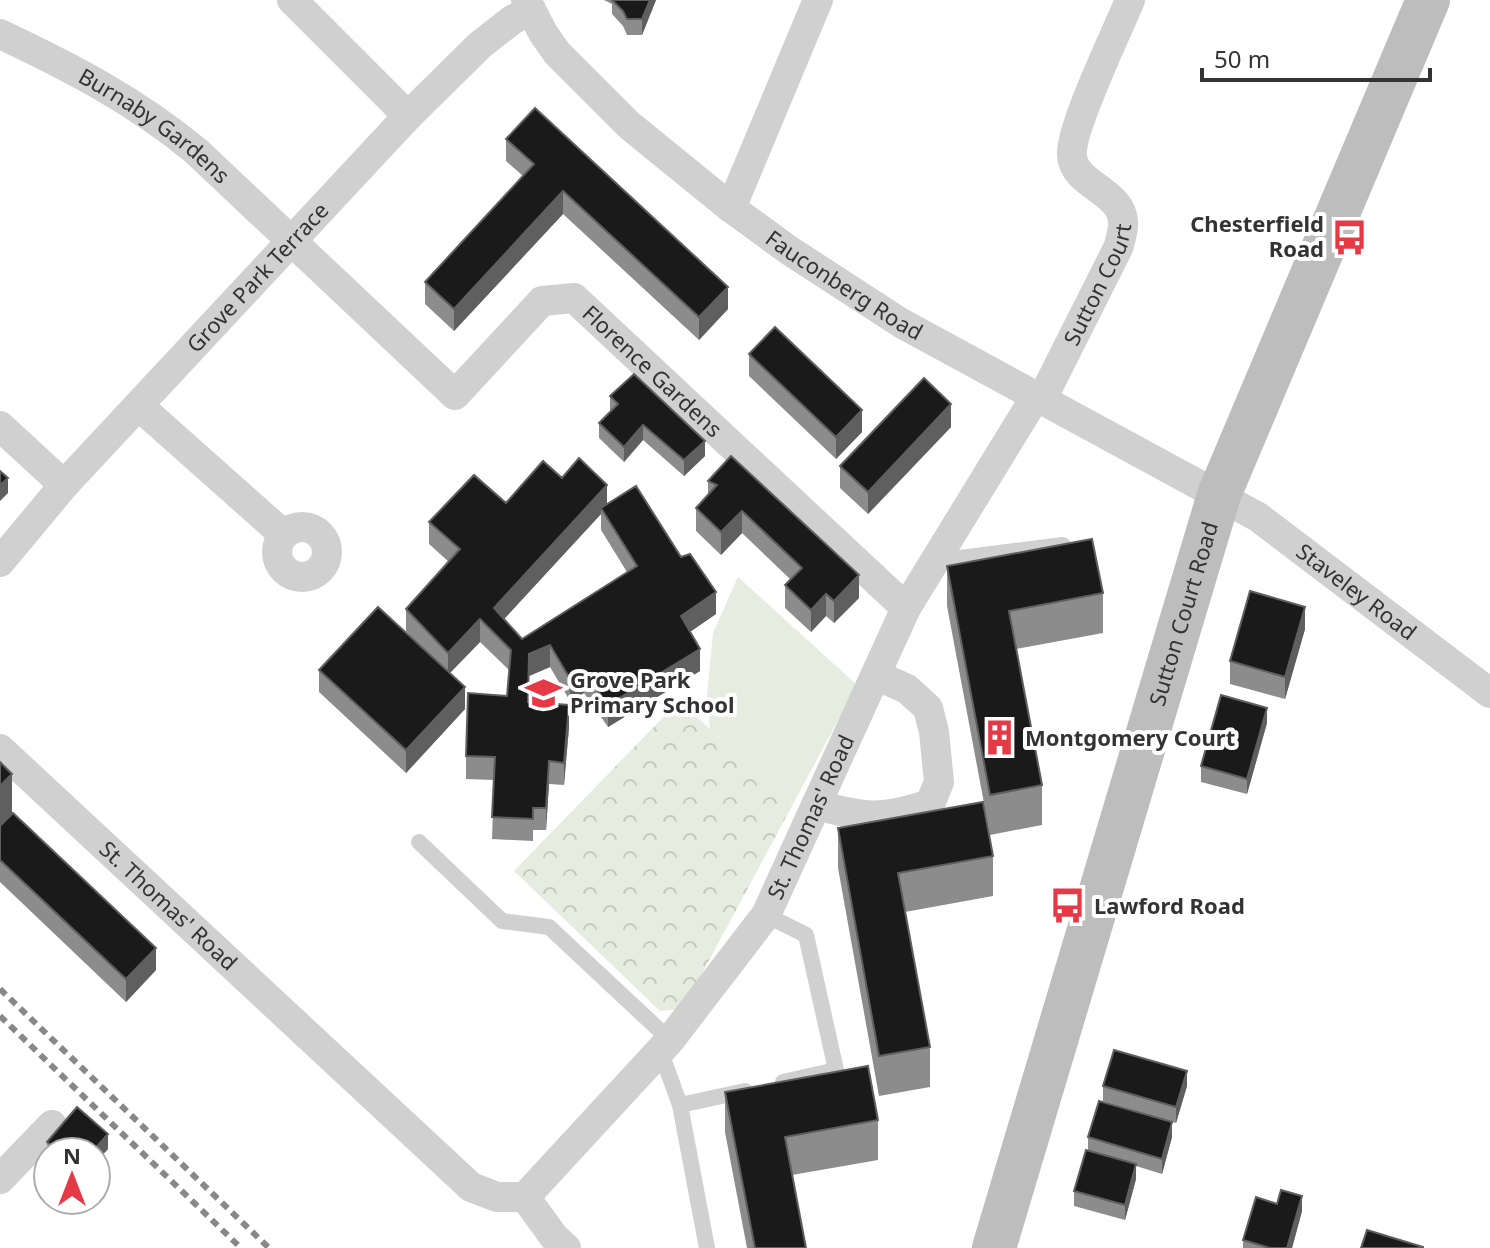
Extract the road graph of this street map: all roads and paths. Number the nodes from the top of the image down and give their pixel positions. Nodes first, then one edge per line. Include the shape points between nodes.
1 (292, 0) edge
2 (818, 0) edge
3 (1130, 0) edge
4 (1428, 0) edge
5 (528, 5) edge
6 (0, 34) edge
7 (408, 116) junction
8 (731, 208) junction
9 (290, 242) junction
10 (1039, 398) junction
11 (139, 406) junction
12 (0, 426) edge
13 (64, 485) junction
14 (1219, 495) junction
15 (283, 534) dead end
16 (1063, 545) edge
17 (936, 561) junction
18 (0, 562) edge
19 (906, 608) junction
20 (876, 675) junction
21 (1490, 693) edge
22 (0, 749) edge
23 (816, 805) junction
24 (419, 842) dead end
25 (766, 915) junction
26 (665, 1045) junction
27 (680, 1105) junction
28 (52, 1125) dead end
29 (0, 1179) edge
30 (525, 1197) junction
31 (999, 1247) edge
32 (566, 1248) edge
33 (707, 1248) edge

1 - 7 street
2 - 8 street
3 - 10 street, Sutton Court via 1071,154 1074,167 1120,210 1119,246
4 - 14 street, Sutton Court Road
5 - 7 street, Grove Park Terrace
5 - 8 street, Fauconberg Road via 557,53 582,79 629,125
6 - 9 street, Burnaby Gardens via 146,111 196,151
7 - 9 street, Grove Park Terrace
8 - 10 street, Fauconberg Road via 901,323
9 - 11 street, Grove Park Terrace
9 - 19 street, Florence Gardens via 455,395 542,301 574,298
10 - 14 street, Fauconberg Road
10 - 17 street, St. Thomas' Road
11 - 13 street, Grove Park Terrace
11 - 15 street
12 - 13 street
13 - 18 street, Grove Park Terrace
14 - 21 street, Staveley Road via 1258,517
14 - 31 street, Sutton Court Road
16 - 17 lane
17 - 19 street, St. Thomas' Road
19 - 20 street, St. Thomas' Road
20 - 23 street, St. Thomas' Road
20 - 23 street via 907,689 928,708 939,782 930,804 897,815 862,817
22 - 30 street, St. Thomas' Road via 471,1187 497,1197
23 - 25 street, St. Thomas' Road
24 - 26 lane via 502,921 549,927
25 - 26 street, St. Thomas' Road
25 - 27 lane via 806,935 836,1070
26 - 27 lane
26 - 30 street, St. Thomas' Road
27 - 33 lane
28 - 29 street
30 - 32 street

